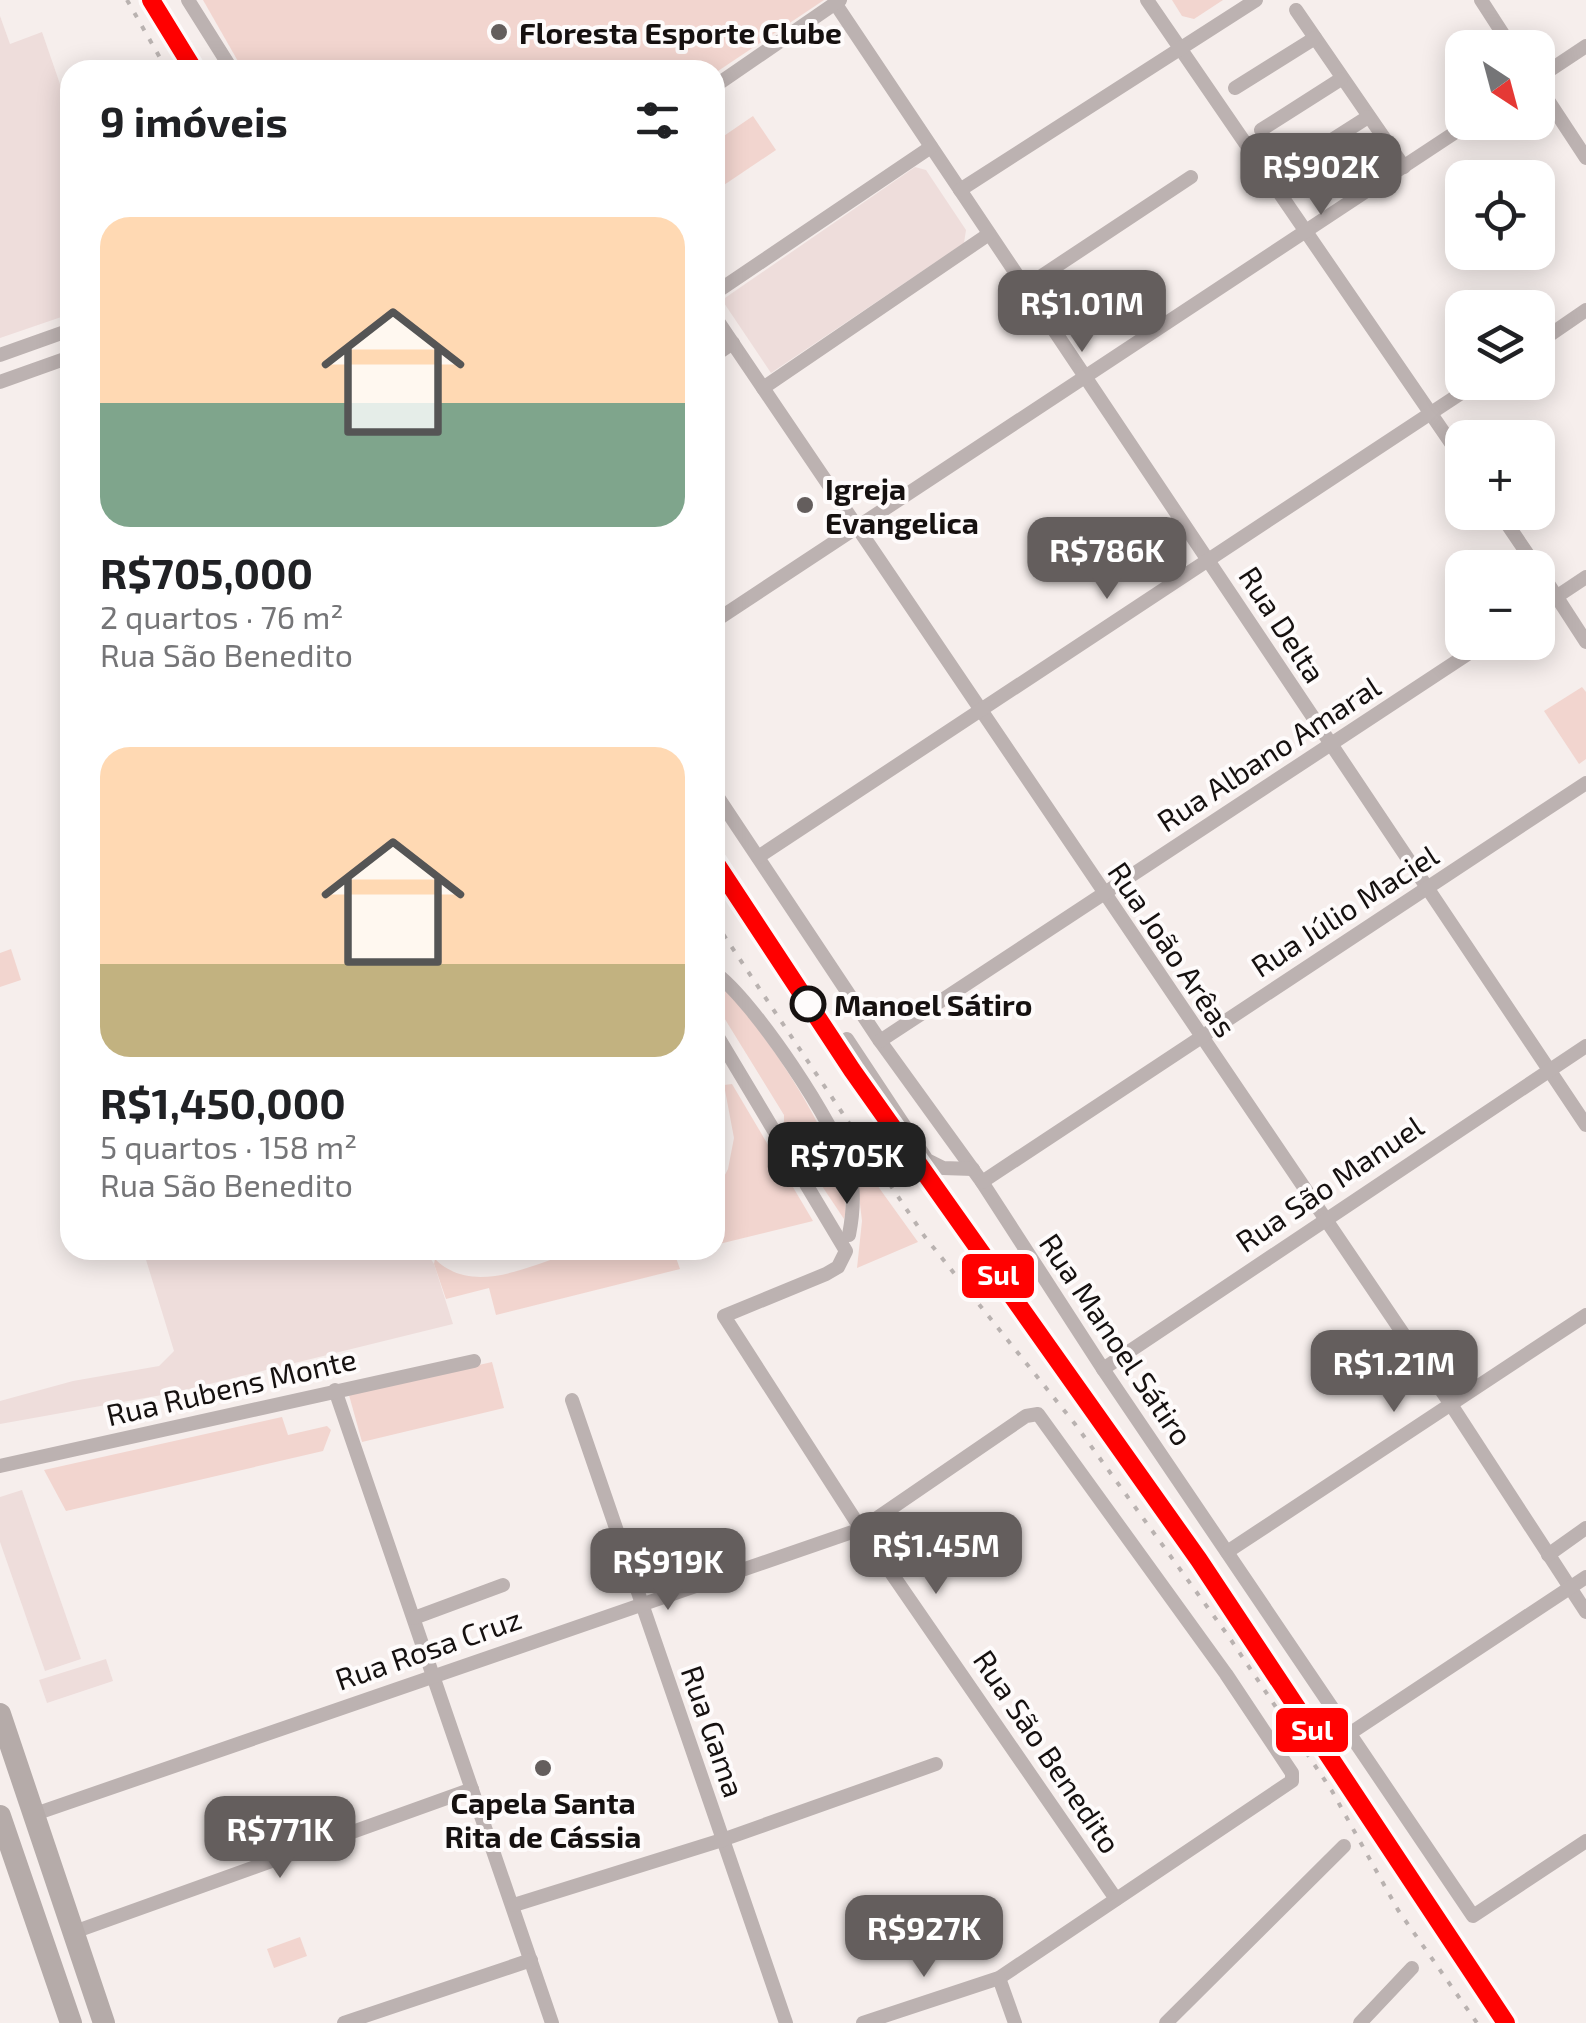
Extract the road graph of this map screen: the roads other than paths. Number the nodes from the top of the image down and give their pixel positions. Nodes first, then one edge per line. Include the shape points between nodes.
1 (188, 0) edge
2 (1147, 0) edge
3 (1256, 0) edge
4 (1480, 0) edge
5 (837, 2) edge
6 (1296, 10) dead end
7 (1500, 30) edge
8 (1315, 38) junction
9 (1586, 46) edge
10 (1181, 50) junction
11 (226, 60) edge
12 (1555, 69) edge
13 (725, 79) edge
14 (1341, 79) junction
15 (1235, 88) dead end
16 (1555, 109) edge
17 (1368, 117) junction
18 (1261, 130) dead end
19 (1445, 139) edge
20 (931, 146) junction
21 (1586, 158) edge
22 (1404, 167) junction
23 (1288, 168) dead end
24 (1191, 177) dead end
25 (960, 190) junction
26 (1303, 230) junction
27 (990, 234) junction
28 (725, 286) edge
29 (1025, 287) junction
30 (1586, 310) edge
31 (725, 331) edge
32 (1555, 331) edge
33 (60, 334) edge
34 (733, 343) junction
35 (725, 348) edge
36 (0, 355) edge
37 (60, 361) edge
38 (1086, 379) junction
39 (0, 382) edge
40 (763, 388) junction
41 (1452, 400) edge
42 (1432, 414) junction
43 (1445, 434) edge
44 (857, 528) junction
45 (1209, 562) junction
46 (1586, 577) edge
47 (1555, 593) edge
48 (1557, 596) junction
49 (725, 615) edge
50 (1586, 642) edge
51 (1459, 660) edge
52 (981, 709) junction
53 (1330, 745) junction
54 (1586, 783) edge
55 (725, 808) edge
56 (758, 858) junction
57 (1426, 890) junction
58 (1103, 894) junction
59 (725, 981) edge
60 (1200, 1038) junction
61 (847, 1039) dead end
62 (880, 1041) junction
63 (1586, 1046) edge
64 (725, 1049) edge
65 (1550, 1070) junction
66 (1586, 1125) edge
67 (977, 1175) junction
68 (1322, 1219) junction
69 (850, 1235) dead end
70 (1586, 1314) edge
71 (474, 1361) dead end
72 (1103, 1369) junction
73 (335, 1390) junction
74 (572, 1400) dead end
75 (1450, 1403) junction
76 (0, 1466) edge
77 (861, 1528) junction
78 (1586, 1528) edge
79 (1227, 1552) junction
80 (1548, 1555) junction
81 (1586, 1577) edge
82 (503, 1585) dead end
83 (1570, 1588) junction
84 (641, 1602) junction
85 (1586, 1612) edge
86 (414, 1618) junction
87 (434, 1676) junction
88 (0, 1714) edge
89 (1349, 1734) junction
90 (4, 1738) edge
91 (936, 1764) dead end
92 (472, 1789) junction
93 (34, 1814) junction
94 (1, 1823) edge
95 (722, 1840) junction
96 (1586, 1841) edge
97 (1344, 1846) dead end
98 (1116, 1899) junction
99 (514, 1906) junction
100 (74, 1932) junction
101 (531, 1960) junction
102 (1412, 1968) dead end
103 (1000, 1978) junction
104 (71, 2023) edge
105 (104, 2023) edge
106 (344, 2023) edge
107 (552, 2023) edge
108 (786, 2023) edge
109 (862, 2023) edge
110 (1016, 2023) edge
111 (1166, 2023) edge
112 (1360, 2023) edge

1 - 11 street
2 - 10 street
3 - 10 street
4 - 7 street
5 - 13 street
5 - 20 street, Rua Delta
6 - 8 street
8 - 14 street
8 - 15 street
9 - 12 street
10 - 25 street
10 - 26 street
14 - 17 street
14 - 18 street
16 - 21 street
17 - 22 street
17 - 23 street
19 - 22 street
20 - 25 street, Rua Delta
20 - 28 street
22 - 26 street
24 - 29 street
25 - 27 street, Rua Delta
26 - 38 street
26 - 42 street
27 - 29 street, Rua Delta
27 - 40 street
29 - 38 street, Rua Delta
30 - 32 street
31 - 34 street, Rua João Arêas
33 - 36 street
34 - 35 street
34 - 40 street, Rua João Arêas
37 - 39 street
38 - 44 street
38 - 45 street, Rua Delta
40 - 44 street, Rua João Arêas
41 - 42 street
42 - 43 street
42 - 45 street
44 - 49 street
44 - 52 street, Rua João Arêas
45 - 52 street
45 - 53 street, Rua Delta
46 - 48 street
47 - 48 street
48 - 50 street
51 - 53 street, Rua Albano Amaral
52 - 56 street
52 - 58 street, Rua João Arêas
53 - 57 street, Rua Delta
53 - 58 street, Rua Albano Amaral
54 - 57 street, Rua Júlio Maciel
55 - 56 street, Rua Manoel Sátiro
56 - 62 street, Rua Manoel Sátiro
57 - 60 street, Rua Júlio Maciel
57 - 65 street, Rua Delta
58 - 60 street, Rua João Arêas
58 - 62 street, Rua Albano Amaral
59 - 69 street via 791,1066 842,1151 853,1194
60 - 67 street, Rua Júlio Maciel
60 - 68 street, Rua João Arêas
61 - 67 street via 928,1160
62 - 67 street, Rua Manoel Sátiro
63 - 65 street, Rua São Manuel
64 - 77 street, Rua São Benedito via 846,1251 826,1274 724,1316
65 - 66 street, Rua Delta
65 - 68 street, Rua São Manuel
67 - 72 street, Rua Manoel Sátiro
68 - 72 street, Rua São Manuel
68 - 75 street, Rua João Arêas
70 - 75 street
71 - 73 street, Rua Rubens Monte
72 - 79 street, Rua Manoel Sátiro
73 - 76 street, Rua Rubens Monte
73 - 86 street
74 - 84 street, Rua Gama
75 - 79 street
75 - 80 street, Rua João Arêas
77 - 84 street, Rua Rosa Cruz
77 - 98 street, Rua São Benedito
77 - 98 street, Rua Rosa Cruz via 1026,1416 1042,1417 1226,1674 1292,1773 1288,1785
78 - 80 street
79 - 89 street, Rua Manoel Sátiro
80 - 83 street, Rua João Arêas
81 - 83 street
82 - 86 street
83 - 85 street, Rua João Arêas
83 - 89 street
84 - 87 street, Rua Rosa Cruz
84 - 95 street, Rua Gama
86 - 87 street
87 - 92 street
87 - 93 street, Rua Rosa Cruz
88 - 90 main road
89 - 96 street, Rua Manoel Sátiro via 1473,1916
90 - 93 main road
91 - 95 street via 844,1790
92 - 99 street
92 - 100 street
93 - 100 main road
94 - 104 main road
95 - 99 street
95 - 108 street, Rua Gama
97 - 111 street
98 - 103 street
99 - 101 street
100 - 105 main road
101 - 106 street
101 - 107 street
102 - 112 street
103 - 109 street
103 - 110 street

